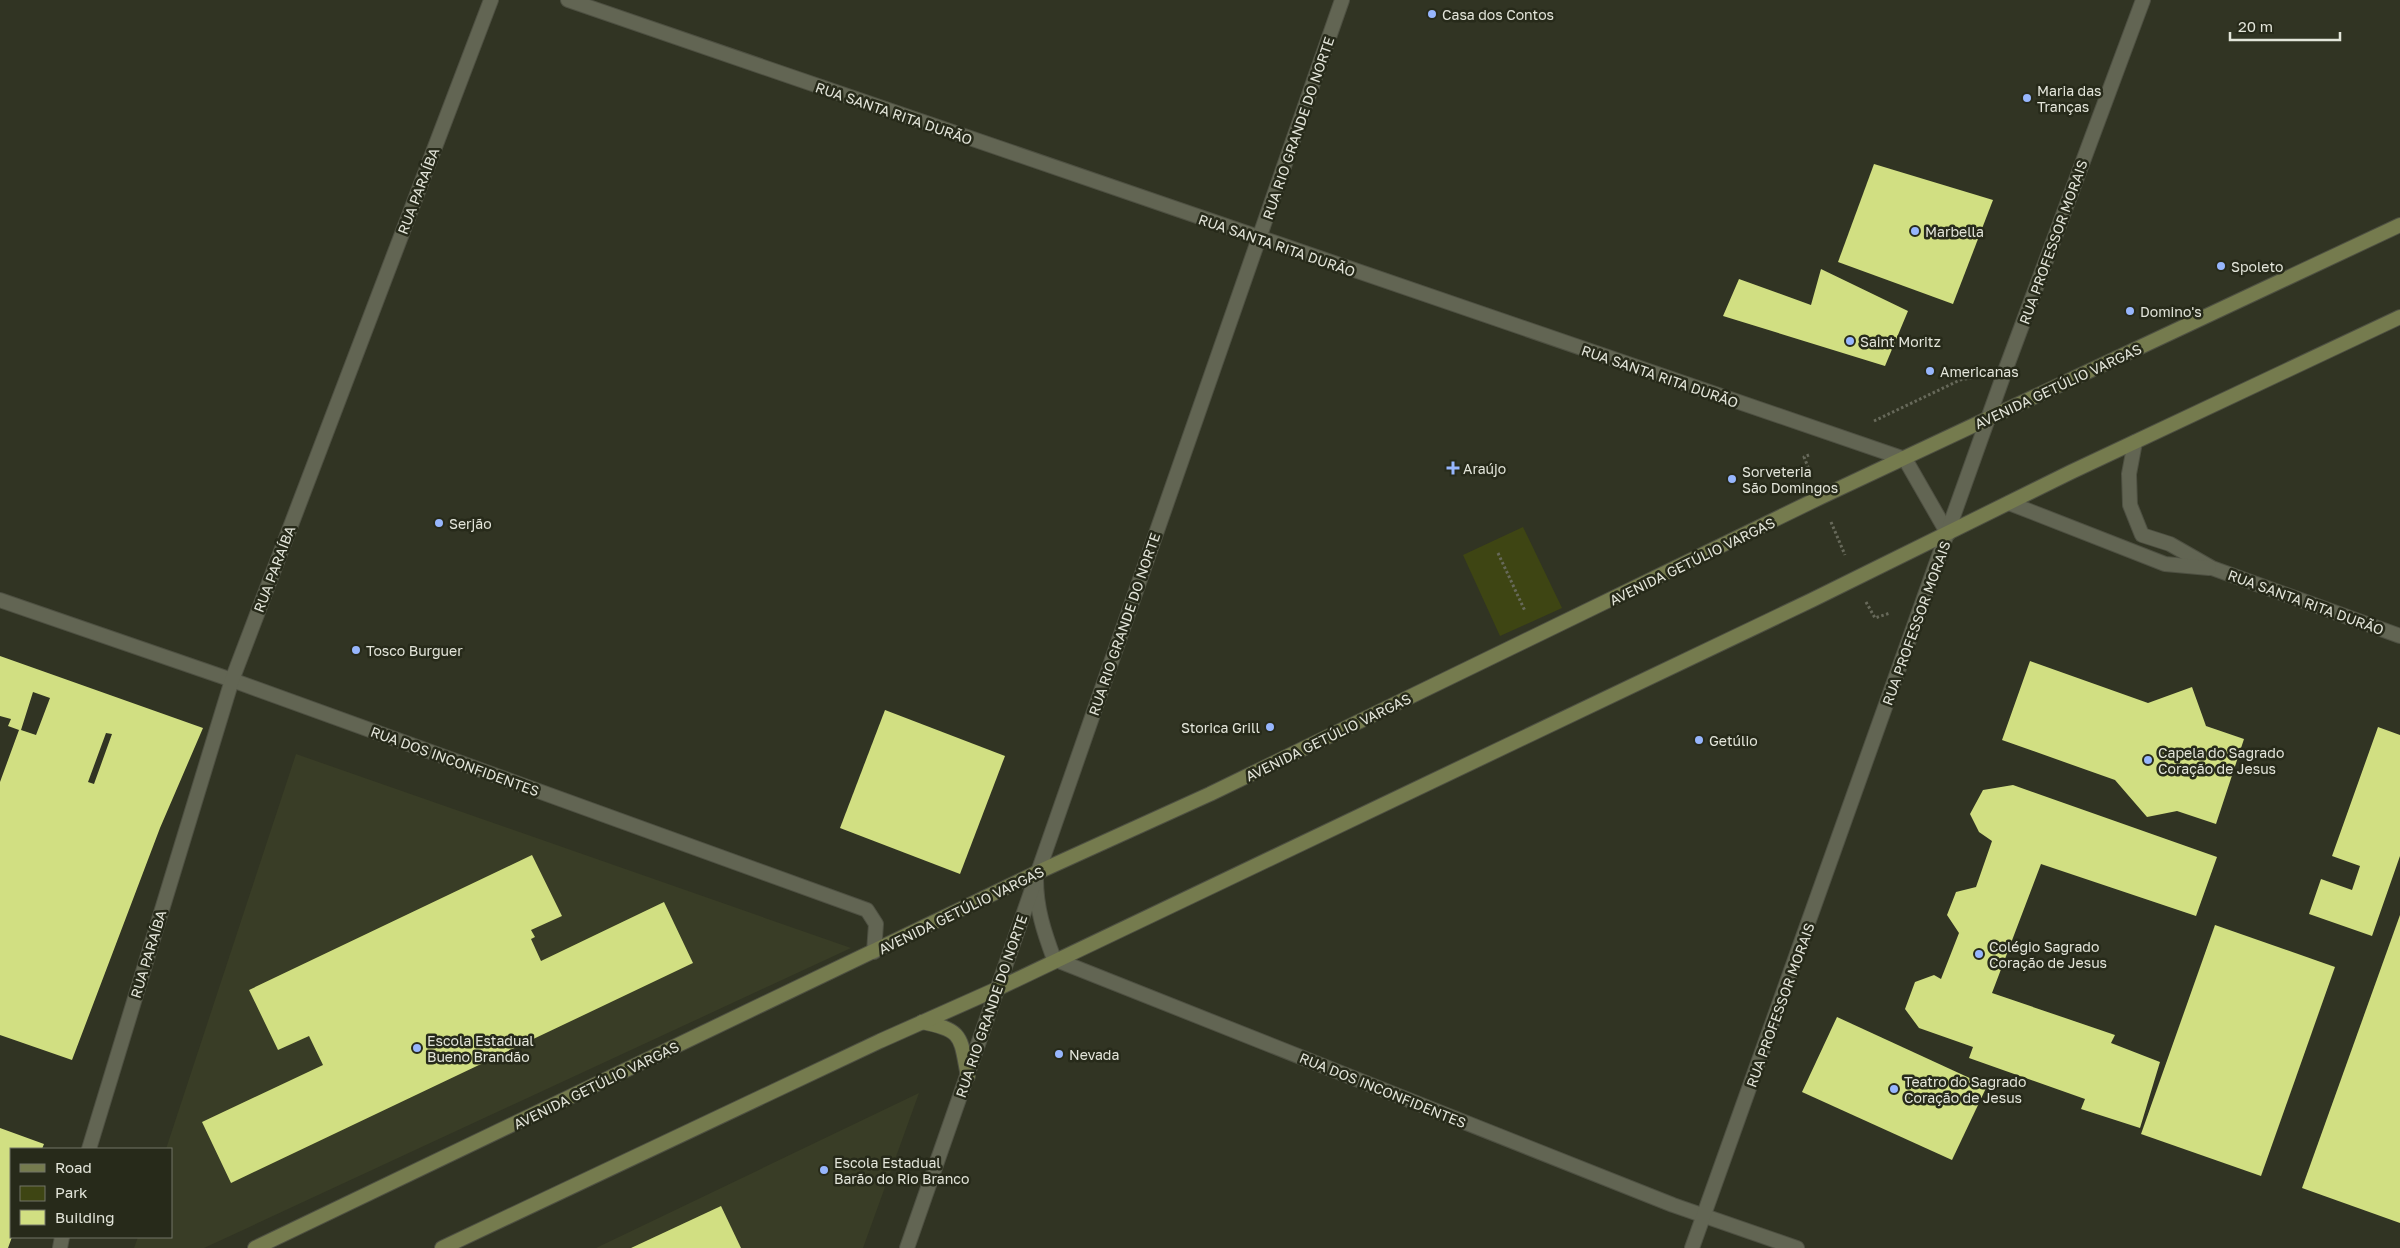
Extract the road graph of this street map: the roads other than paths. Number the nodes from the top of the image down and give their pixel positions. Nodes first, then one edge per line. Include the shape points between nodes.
1 (491, 0) edge
2 (568, 0) edge
3 (1342, 0) edge
4 (2143, 0) edge
5 (2400, 225) edge
6 (1259, 238) junction
7 (2400, 316) edge
8 (1989, 418) junction
9 (2135, 442) junction
10 (1905, 459) junction
11 (2009, 504) junction
12 (1948, 534) junction
13 (2212, 568) junction
14 (0, 600) edge
15 (2400, 636) edge
16 (232, 680) junction
17 (1036, 873) junction
18 (874, 952) junction
19 (1054, 959) junction
20 (998, 988) junction
21 (922, 1022) junction
22 (968, 1076) junction
23 (88, 1148) edge
24 (1704, 1216) junction
25 (254, 1248) edge
26 (442, 1248) edge
27 (907, 1248) edge
28 (1692, 1248) edge
29 (1797, 1248) edge

1 - 16 street, RUA PARAÍBA
2 - 6 street, RUA SANTA RITA DURÃO
3 - 6 street, RUA RIO GRANDE DO NORTE
4 - 8 street, RUA PROFESSOR MORAIS
5 - 8 main road, AVENIDA GETÚLIO VARGAS
6 - 10 street, RUA SANTA RITA DURÃO
6 - 17 street, RUA RIO GRANDE DO NORTE
7 - 9 main road
8 - 10 main road, AVENIDA GETÚLIO VARGAS
8 - 12 street, RUA PROFESSOR MORAIS
9 - 11 main road
9 - 13 street, RUA SANTA RITA DURÃO via 2129,474 2130,506 2142,535 2170,544
10 - 12 street
10 - 17 main road, AVENIDA GETÚLIO VARGAS via 1210,794
11 - 12 main road
11 - 13 street, RUA SANTA RITA DURÃO via 2164,564
12 - 19 main road
12 - 24 street, RUA PROFESSOR MORAIS
13 - 15 street, RUA SANTA RITA DURÃO
14 - 16 street, RUA DOS INCONFIDENTES
16 - 18 street, RUA DOS INCONFIDENTES via 867,910 876,924
16 - 23 street, RUA PARAÍBA
17 - 18 main road, AVENIDA GETÚLIO VARGAS
17 - 19 street via 1040,921
17 - 20 street, RUA RIO GRANDE DO NORTE
18 - 25 main road, AVENIDA GETÚLIO VARGAS
19 - 20 main road
19 - 24 street, RUA DOS INCONFIDENTES
20 - 21 main road
20 - 22 street, RUA RIO GRANDE DO NORTE
21 - 22 main road via 947,1026 958,1036
21 - 26 main road
22 - 27 street, RUA RIO GRANDE DO NORTE
24 - 28 street, RUA PROFESSOR MORAIS
24 - 29 street, RUA DOS INCONFIDENTES

